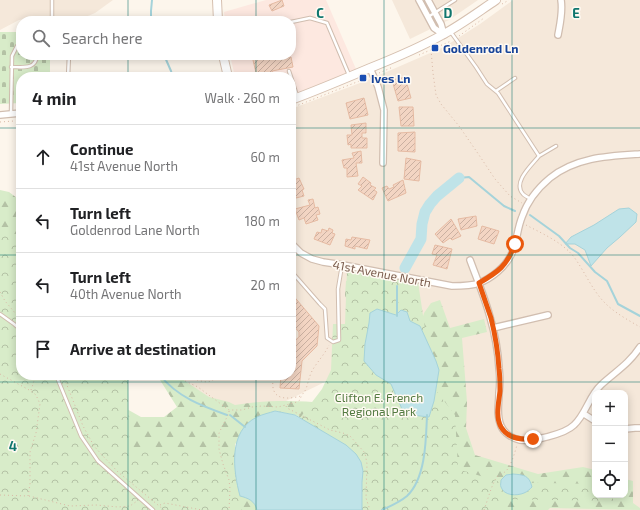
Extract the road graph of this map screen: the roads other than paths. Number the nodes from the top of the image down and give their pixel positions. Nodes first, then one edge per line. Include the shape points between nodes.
1 (52, 0) edge
2 (217, 0) edge
3 (419, 0) edge
4 (428, 0) edge
5 (456, 0) edge
6 (496, 0) edge
7 (561, 0) edge
8 (435, 13) junction
9 (52, 16) edge
10 (218, 16) edge
11 (428, 17) junction
12 (296, 21) edge
13 (447, 33) junction
14 (558, 35) dead end
15 (16, 48) edge
16 (36, 60) edge
17 (69, 60) edge
18 (224, 60) edge
19 (11, 67) junction
20 (370, 68) junction
21 (68, 72) edge
22 (227, 72) edge
23 (350, 77) junction
24 (515, 78) dead end
25 (496, 91) junction
26 (296, 98) edge
27 (16, 113) edge
28 (0, 114) edge
29 (11, 114) junction
30 (556, 146) dead end
31 (640, 154) edge
32 (539, 156) junction
33 (383, 163) dead end
34 (531, 199) junction
35 (296, 248) edge
36 (470, 260) dead end
37 (342, 264) junction
38 (296, 277) edge
39 (479, 283) junction
40 (0, 314) edge
41 (548, 315) dead end
42 (16, 326) edge
43 (493, 328) junction
44 (640, 347) edge
45 (58, 380) edge
46 (584, 414) junction
47 (592, 419) edge
48 (640, 428) edge
49 (628, 429) edge
50 (153, 510) edge

1 - 9 lane
2 - 10 street
3 - 11 street
4 - 8 street
5 - 8 lane
6 - 13 street
7 - 14 street via 562,14
8 - 11 lane
8 - 13 street
11 - 13 street via 434,28
12 - 23 lane via 310,18 327,23
13 - 20 street
13 - 25 lane
15 - 19 lane
16 - 19 lane via 33,66
17 - 21 lane
18 - 22 street
19 - 29 lane
20 - 23 street
20 - 33 street via 384,110
23 - 26 street
24 - 25 lane
25 - 32 lane
27 - 29 street
28 - 29 street
30 - 32 lane
31 - 34 street, 41st Avenue North via 578,162 550,178
32 - 34 lane via 521,178 519,186
34 - 39 street, 41st Avenue North via 520,222 511,255 498,272
35 - 37 street, 41st Avenue North via 323,262
36 - 39 street
37 - 38 lane via 338,289 339,340 333,342 327,338 325,308
37 - 39 street, 41st Avenue North via 452,286
39 - 43 street
40 - 42 lane
41 - 43 street
43 - 46 street via 500,370 498,420 506,433 519,440 556,435 573,427
44 - 46 street via 627,363 600,386
45 - 50 lane via 81,436 98,462
46 - 47 street
48 - 49 street

